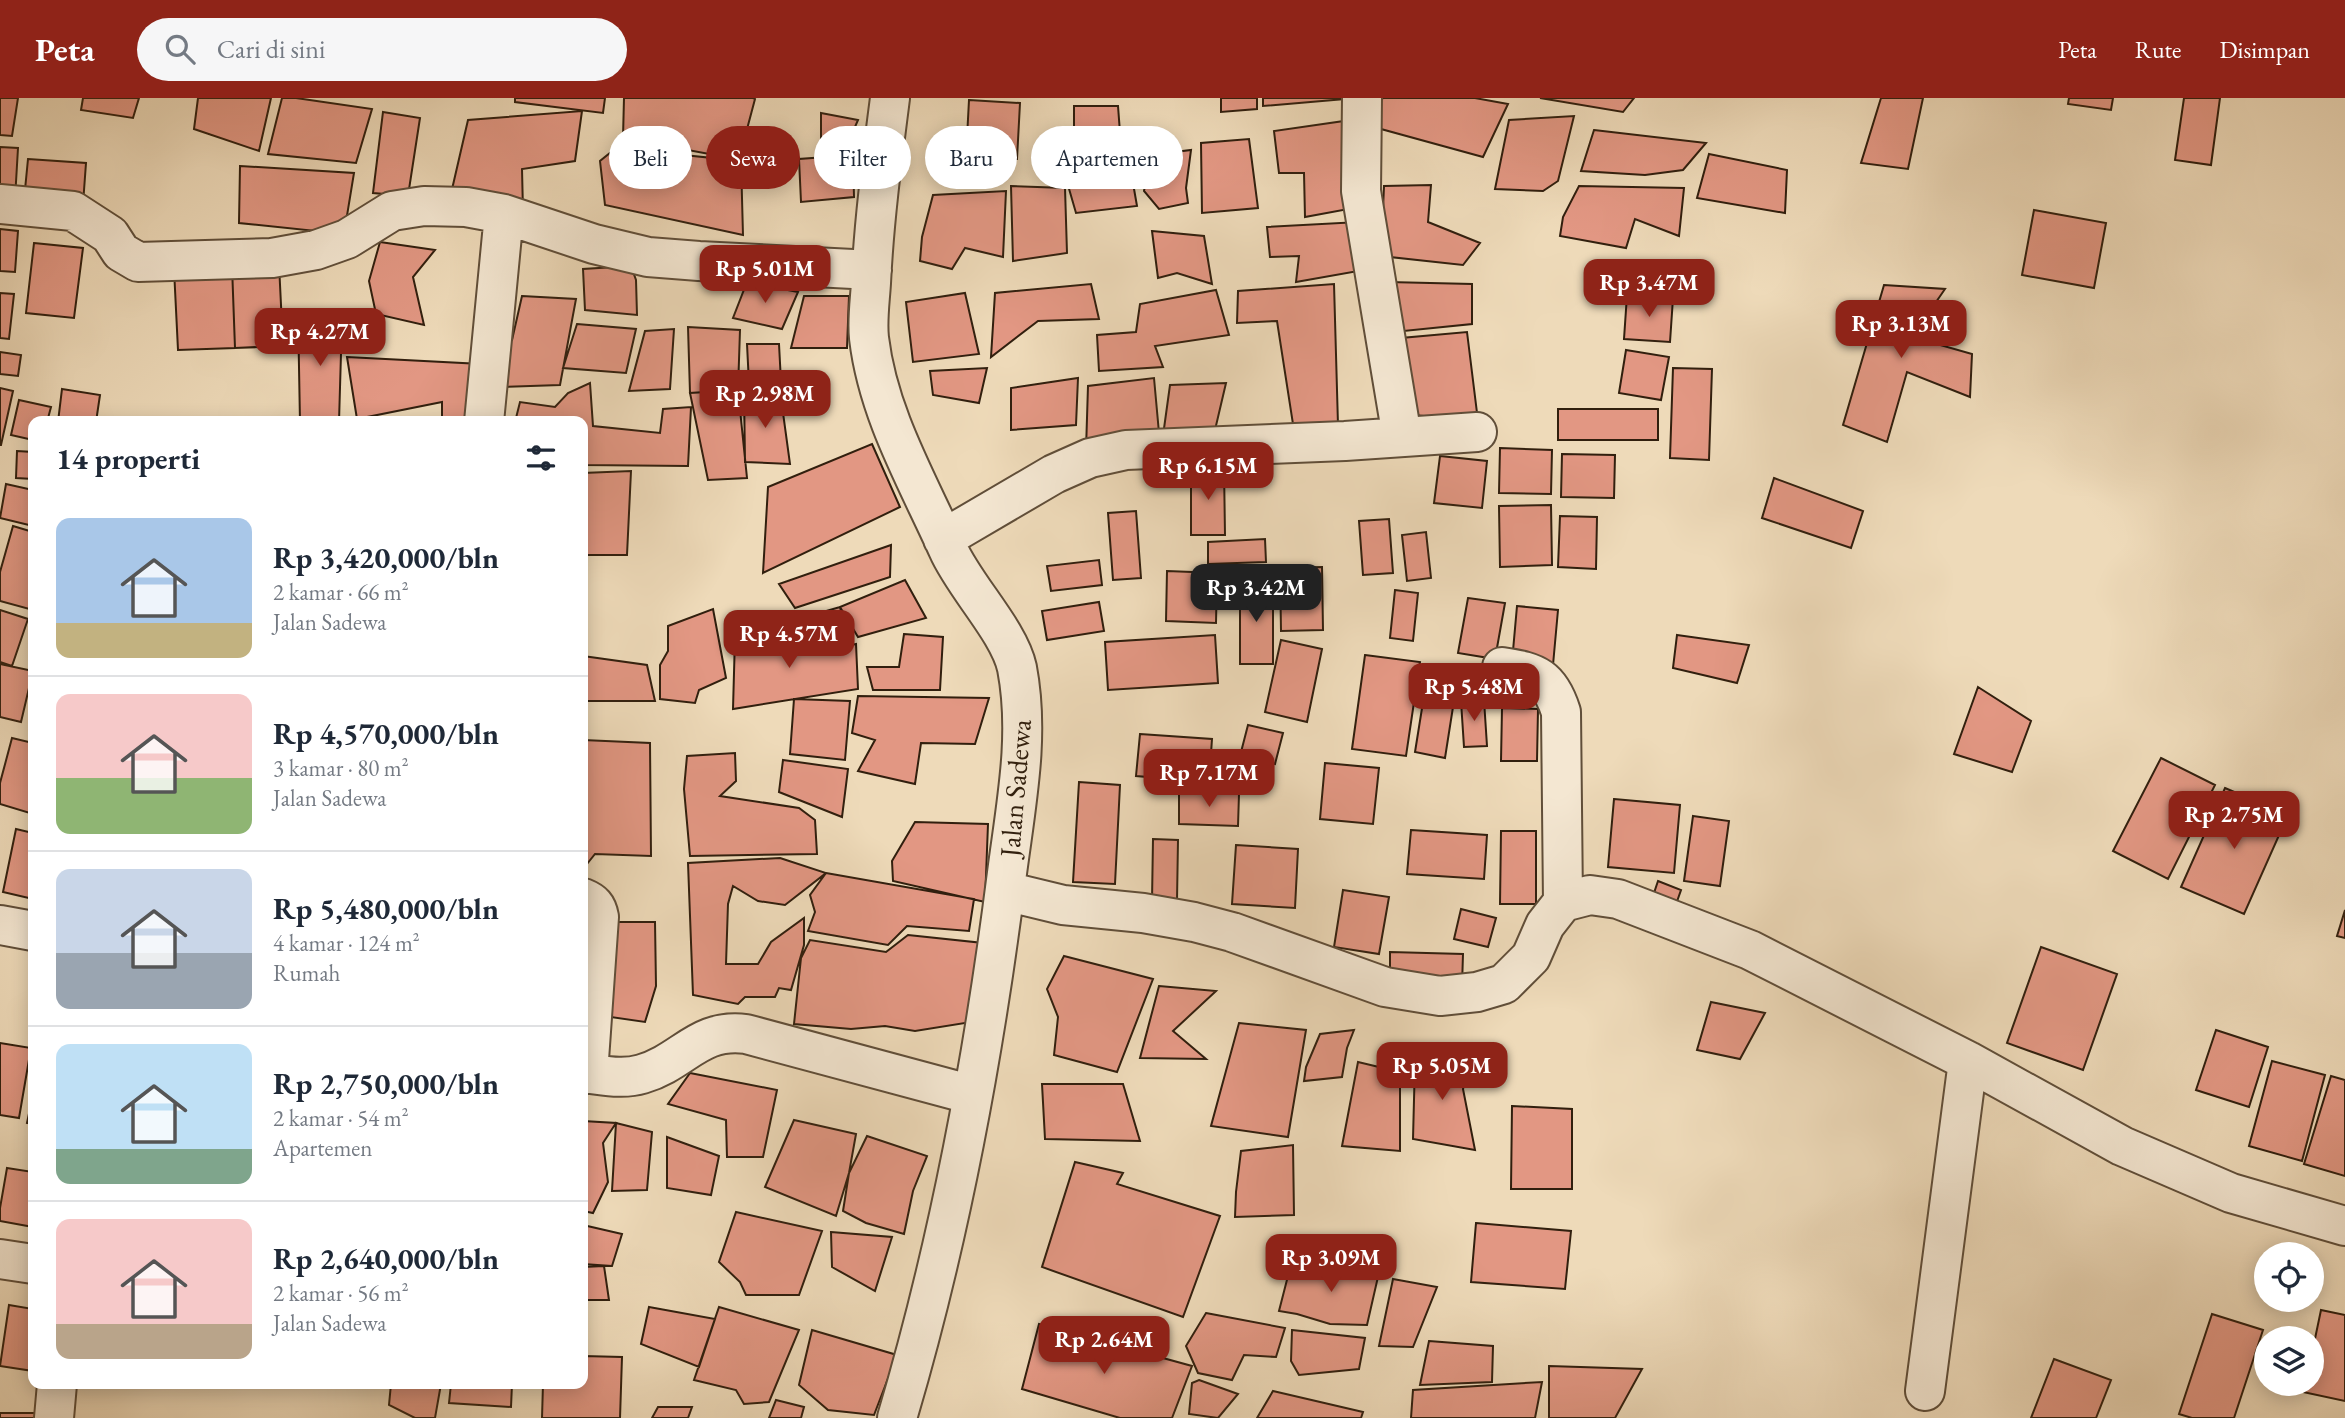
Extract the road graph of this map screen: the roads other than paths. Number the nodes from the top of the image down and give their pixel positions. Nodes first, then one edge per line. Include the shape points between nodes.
1 (890, 98) edge
2 (1362, 98) edge
3 (0, 204) edge
4 (504, 214) junction
5 (872, 270) junction
6 (485, 416) edge
7 (1476, 432) dead end
8 (1402, 437) junction
9 (943, 539) junction
10 (1502, 667) dead end
11 (1032, 898) junction
12 (588, 900) edge
13 (1563, 902) junction
14 (0, 925) edge
15 (28, 930) edge
16 (588, 1040) edge
17 (1968, 1061) junction
18 (588, 1074) edge
19 (973, 1095) junction
20 (2345, 1226) edge
21 (0, 1259) edge
22 (28, 1263) edge
23 (57, 1389) edge
24 (1924, 1391) dead end
25 (54, 1418) edge
26 (897, 1418) edge

1 - 5 street, Jalan Sadewa
2 - 8 street via 1361,191
3 - 4 street via 73,211 110,235 121,252 138,262 272,258 316,250 347,239 392,211 424,206
4 - 5 street via 648,257
4 - 6 street
5 - 9 street, Jalan Sadewa via 869,336 878,380 897,443
7 - 8 street
8 - 9 street via 1126,450 1090,458 1054,474
9 - 11 street, Jalan Sadewa via 1015,662 1022,699
10 - 13 street via 1542,679 1554,692 1561,712
11 - 13 street via 1194,922 1385,987 1440,996 1504,984 1531,957 1545,925
11 - 19 street, Jalan Sadewa
12 - 16 street via 598,909 599,917
13 - 17 street via 1590,895 1618,900 1738,946
14 - 15 street
17 - 20 street via 2122,1146 2231,1193
17 - 24 street
18 - 19 street via 620,1078 642,1074 679,1057 703,1039 728,1031
19 - 26 street, Jalan Sadewa via 933,1285
21 - 22 street
23 - 25 street

